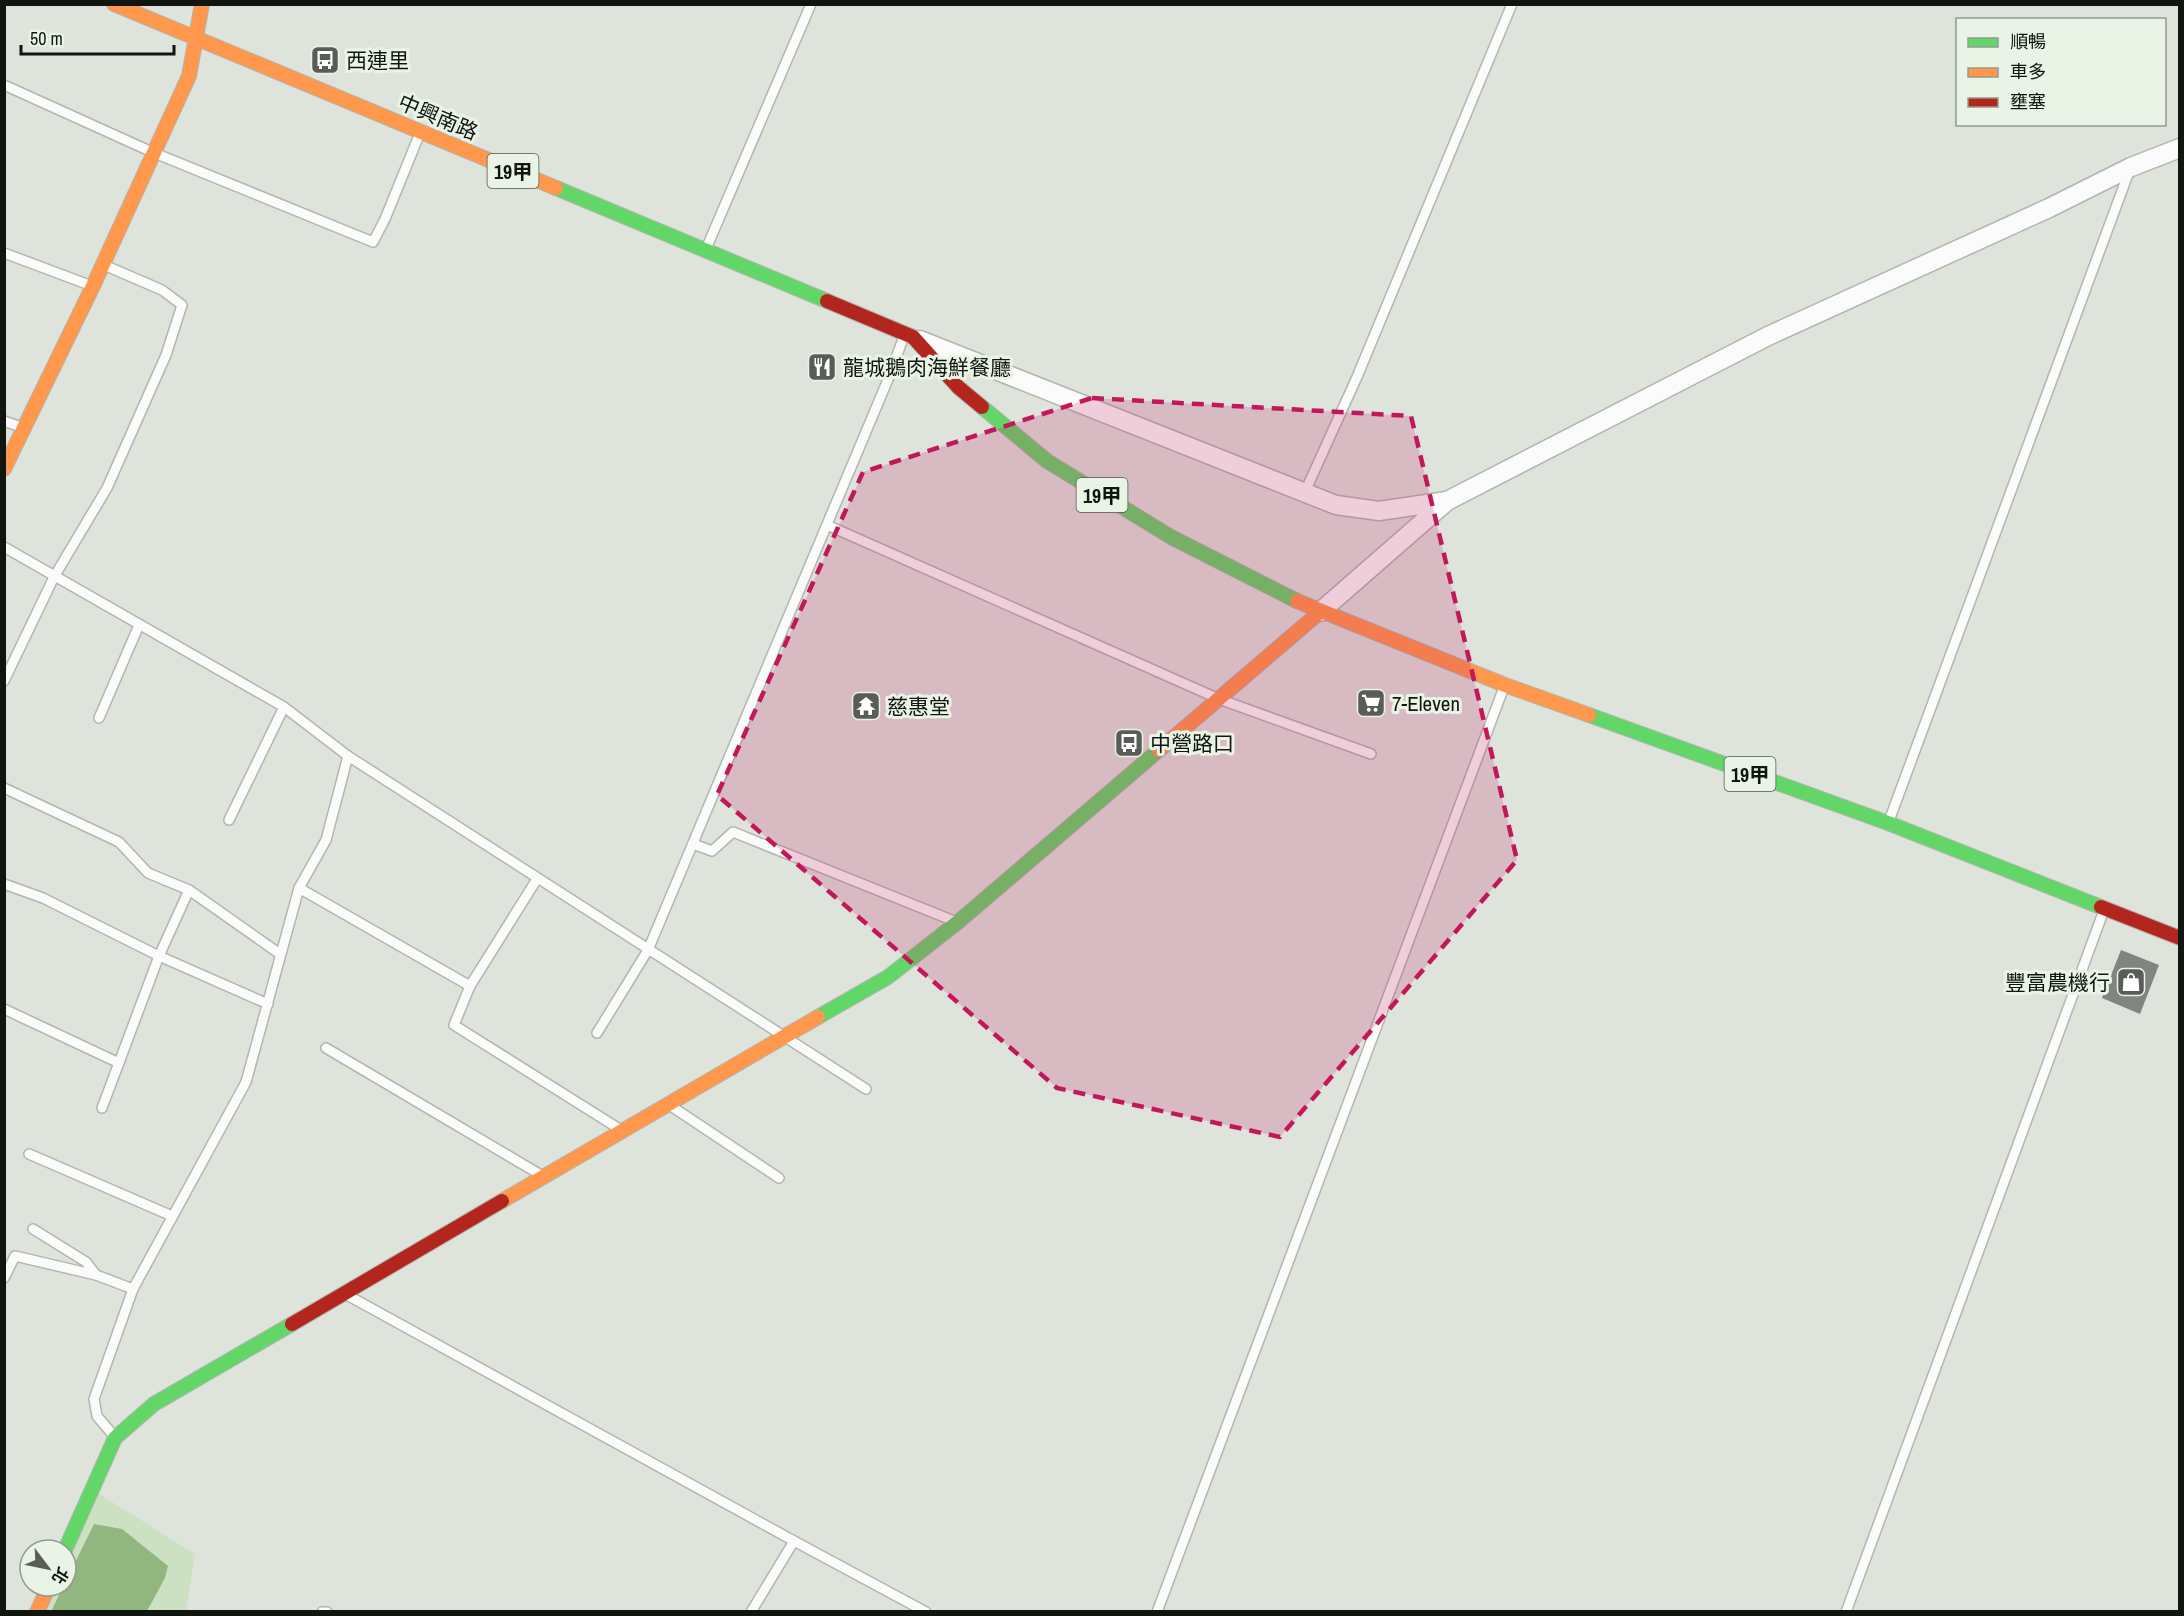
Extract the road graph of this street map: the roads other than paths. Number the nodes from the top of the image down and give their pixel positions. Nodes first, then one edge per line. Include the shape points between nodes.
1 (114, 4) edge
2 (202, 4) edge
3 (811, 4) edge
4 (1512, 4) edge
5 (196, 38) junction
6 (4, 85) edge
7 (421, 132) junction
8 (2180, 148) edge
9 (152, 152) junction
10 (2131, 167) junction
11 (705, 251) junction
12 (4, 253) edge
13 (102, 264) junction
14 (93, 286) junction
15 (908, 335) junction
16 (4, 421) edge
17 (23, 428) junction
18 (4, 470) edge
19 (1304, 494) junction
20 (1447, 501) junction
21 (827, 525) junction
22 (4, 548) edge
23 (54, 577) junction
24 (1320, 612) junction
25 (139, 625) junction
26 (4, 681) edge
27 (1505, 685) junction
28 (1219, 699) junction
29 (284, 707) junction
30 (99, 718) dead end
31 (1371, 754) dead end
32 (348, 756) junction
33 (4, 788) edge
34 (229, 820) dead end
35 (1888, 823) junction
36 (693, 844) junction
37 (537, 879) junction
38 (4, 884) edge
39 (299, 888) junction
40 (189, 890) junction
41 (2105, 908) junction
42 (958, 922) junction
43 (2180, 938) edge
44 (648, 950) junction
45 (280, 954) junction
46 (159, 956) junction
47 (470, 986) junction
48 (267, 1004) junction
49 (4, 1009) edge
50 (597, 1033) dead end
51 (782, 1037) junction
52 (326, 1048) dead end
53 (119, 1064) junction
54 (866, 1089) dead end
55 (668, 1104) junction
56 (102, 1108) dead end
57 (623, 1131) junction
58 (29, 1154) dead end
59 (544, 1177) junction
60 (779, 1178) dead end
61 (172, 1216) junction
62 (33, 1229) dead end
63 (96, 1275) junction
64 (4, 1278) edge
65 (133, 1289) junction
66 (345, 1294) junction
67 (115, 1438) junction
68 (70, 1538) edge
69 (794, 1541) junction
70 (322, 1611) edge
71 (327, 1611) edge
72 (751, 1611) edge
73 (926, 1611) edge
74 (1157, 1611) edge
75 (1846, 1611) edge

1 - 5 main road, 中興南路 / 19甲
2 - 5 main road
3 - 11 lane
4 - 19 lane
5 - 7 main road, 中興南路 / 19甲
5 - 9 main road via 189,76
6 - 9 lane
7 - 9 lane via 373,242
7 - 11 main road, 中興南路 / 19甲
8 - 10 street
9 - 13 main road
10 - 20 street via 1768,336
10 - 35 lane
11 - 15 main road, 中興南路 / 19甲
12 - 14 lane
13 - 14 main road
13 - 23 lane via 162,290 182,305 166,355 107,488
14 - 17 main road
15 - 19 street
15 - 21 lane
15 - 24 main road, 19甲 via 958,387 1047,461 1171,537
16 - 17 lane
17 - 18 main road
19 - 20 street via 1336,505 1379,511
20 - 24 street
21 - 28 lane
21 - 36 lane
22 - 23 lane
23 - 25 lane
23 - 26 lane
24 - 27 main road, 19甲
24 - 28 main road
25 - 29 lane
25 - 30 lane
27 - 35 main road, 19甲
27 - 74 lane
28 - 31 lane
28 - 42 main road
29 - 32 lane
29 - 34 lane
32 - 37 lane
32 - 39 lane via 326,840
33 - 40 lane via 119,842 148,873
35 - 41 main road, 19甲
36 - 42 lane via 712,851 733,832
36 - 44 lane
37 - 44 lane
37 - 47 lane
38 - 46 lane via 43,898
39 - 45 lane
39 - 47 lane
40 - 45 lane
40 - 46 lane
41 - 43 main road, 19甲
41 - 75 lane
42 - 51 main road via 888,977
44 - 50 lane
44 - 51 lane
45 - 48 lane
46 - 48 lane
46 - 53 lane
47 - 57 lane via 454,1025
48 - 61 lane via 246,1082
49 - 53 lane
51 - 54 lane
51 - 55 main road
52 - 59 lane
53 - 56 lane
55 - 57 main road
55 - 60 lane
57 - 59 main road
58 - 61 lane
59 - 66 main road
61 - 65 lane
62 - 63 lane via 86,1262
63 - 64 lane via 15,1256
63 - 65 lane
65 - 67 lane via 94,1399 97,1416
66 - 67 main road via 154,1404
66 - 69 lane
67 - 68 main road
69 - 72 lane
69 - 73 lane
70 - 71 lane

